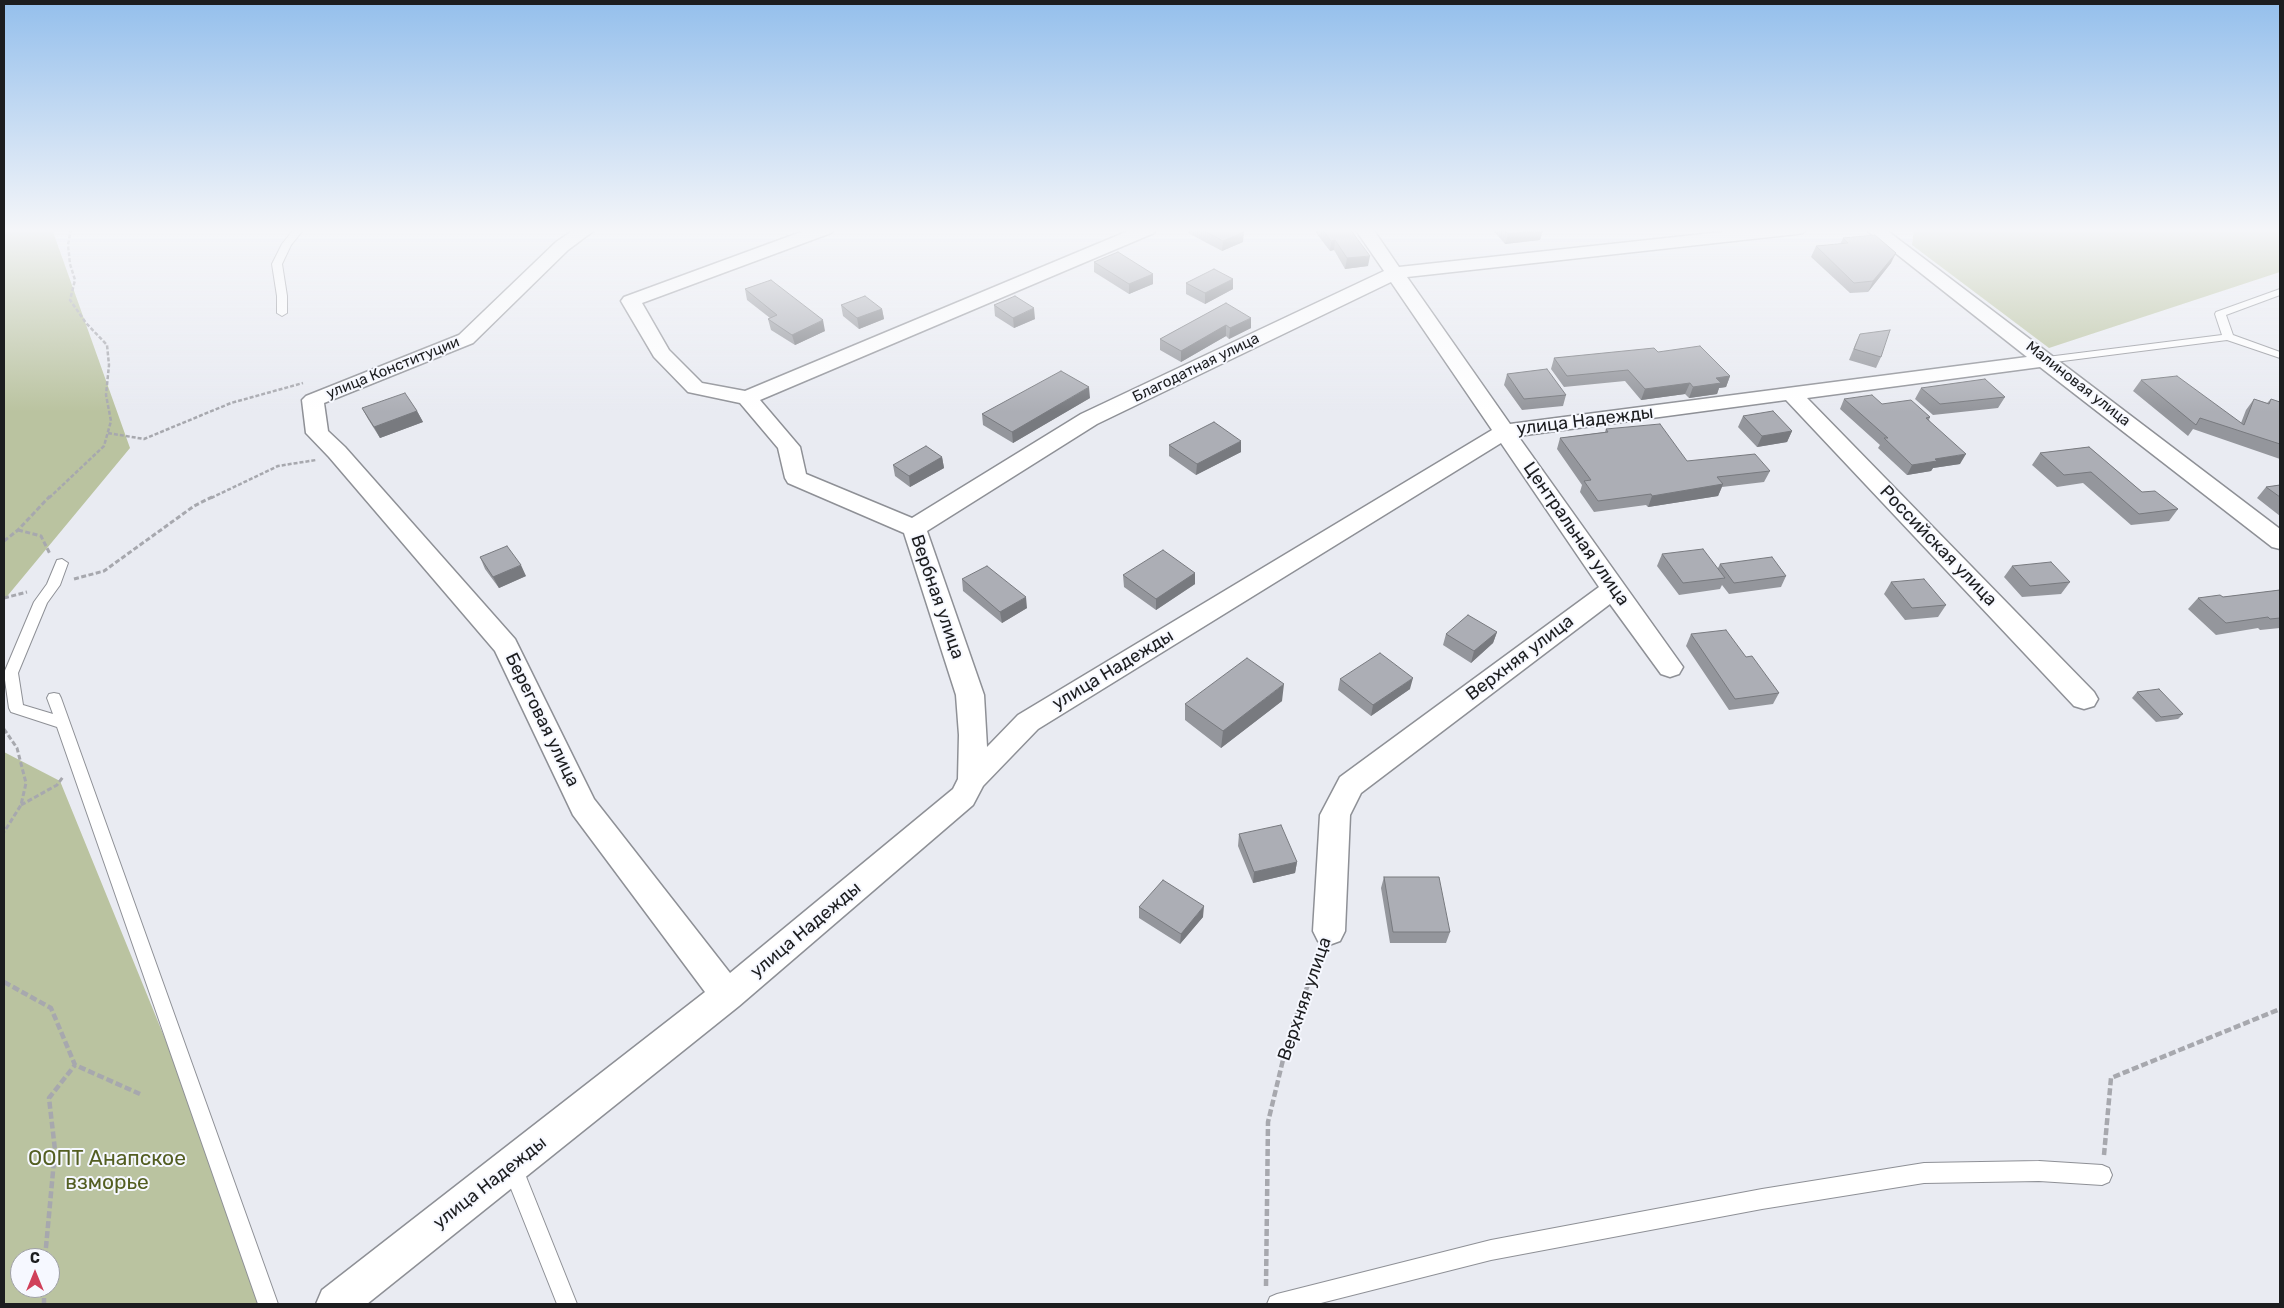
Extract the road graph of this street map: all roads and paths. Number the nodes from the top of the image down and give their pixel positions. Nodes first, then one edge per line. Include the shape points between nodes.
1 (72, 290) edge
2 (281, 290) edge
3 (517, 290) edge
4 (661, 290) edge
5 (1004, 290) edge
6 (1358, 290) edge
7 (1406, 290) edge
8 (1955, 290) edge
9 (2280, 292) edge
10 (282, 313) dead end
11 (2228, 337) junction
12 (2280, 355) edge
13 (2047, 360) junction
14 (307, 382) dead end
15 (1791, 394) junction
16 (748, 398) junction
17 (1505, 431) junction
18 (108, 433) junction
19 (339, 457) junction
20 (914, 528) junction
21 (18, 530) junction
22 (4, 541) edge
23 (2280, 541) edge
24 (62, 563) joint
25 (53, 585) junction
26 (1613, 589) junction
27 (4, 598) edge
28 (1670, 667) dead end
29 (54, 698) dead end
30 (2084, 699) dead end
31 (62, 723) junction
32 (4, 729) edge
33 (76, 761) junction
34 (972, 779) junction
35 (21, 805) junction
36 (4, 832) edge
37 (1328, 932) joint
38 (4, 982) edge
39 (727, 996) junction
40 (2280, 1009) edge
41 (75, 1065) junction
42 (140, 1094) dead end
43 (512, 1166) junction
44 (2102, 1175) joint
45 (46, 1248) edge
46 (1272, 1299) edge
47 (342, 1303) edge
48 (268, 1304) edge
49 (567, 1304) edge

1 - 18 path via 70,300 86,323 108,345 110,365 106,394 111,421
2 - 10 lane
3 - 19 street, улица Конституции via 466,339 313,400 317,433
4 - 16 street via 631,301 661,353 695,388
5 - 16 street
6 - 20 street, Благодатная улица via 1089,419
7 - 17 street, Центральная улица
8 - 13 street, Малиновая улица
9 - 11 lane via 2220,314
11 - 12 lane
11 - 13 lane
13 - 15 street, улица Надежды
13 - 23 street, Малиновая улица
14 - 18 path via 231,403 144,439
15 - 17 street, улица Надежды
15 - 30 street, Российская улица
16 - 20 street, Вербная улица via 789,447 796,478
17 - 26 street, Центральная улица
17 - 34 street, улица Надежды via 1028,722
18 - 21 path via 104,446
19 - 25 path via 278,466 194,506 104,571
19 - 39 street, Береговая улица via 506,646 583,807
20 - 34 street, Вербная улица via 970,695
21 - 22 path
21 - 24 path via 41,536 48,553
24 - 25 lane
25 - 27 path
25 - 31 lane via 41,602 11,672 16,708
26 - 28 street, Центральная улица
26 - 37 street, Верхняя улица via 1350,785 1334,815
29 - 31 lane
31 - 33 lane
32 - 35 path via 17,748 26,783
33 - 35 path via 57,785
33 - 48 lane
34 - 39 street, улица Надежды via 963,797
35 - 36 path
37 - 46 path, Верхняя улица via 1289,1036 1268,1122
38 - 41 path via 51,1008
39 - 43 street, улица Надежды
40 - 44 path via 2112,1078
41 - 42 path
41 - 45 path via 49,1098 55,1150
43 - 47 street, улица Надежды
43 - 49 lane
44 - 46 lane via 2039,1171 1924,1173 1762,1199 1491,1250

